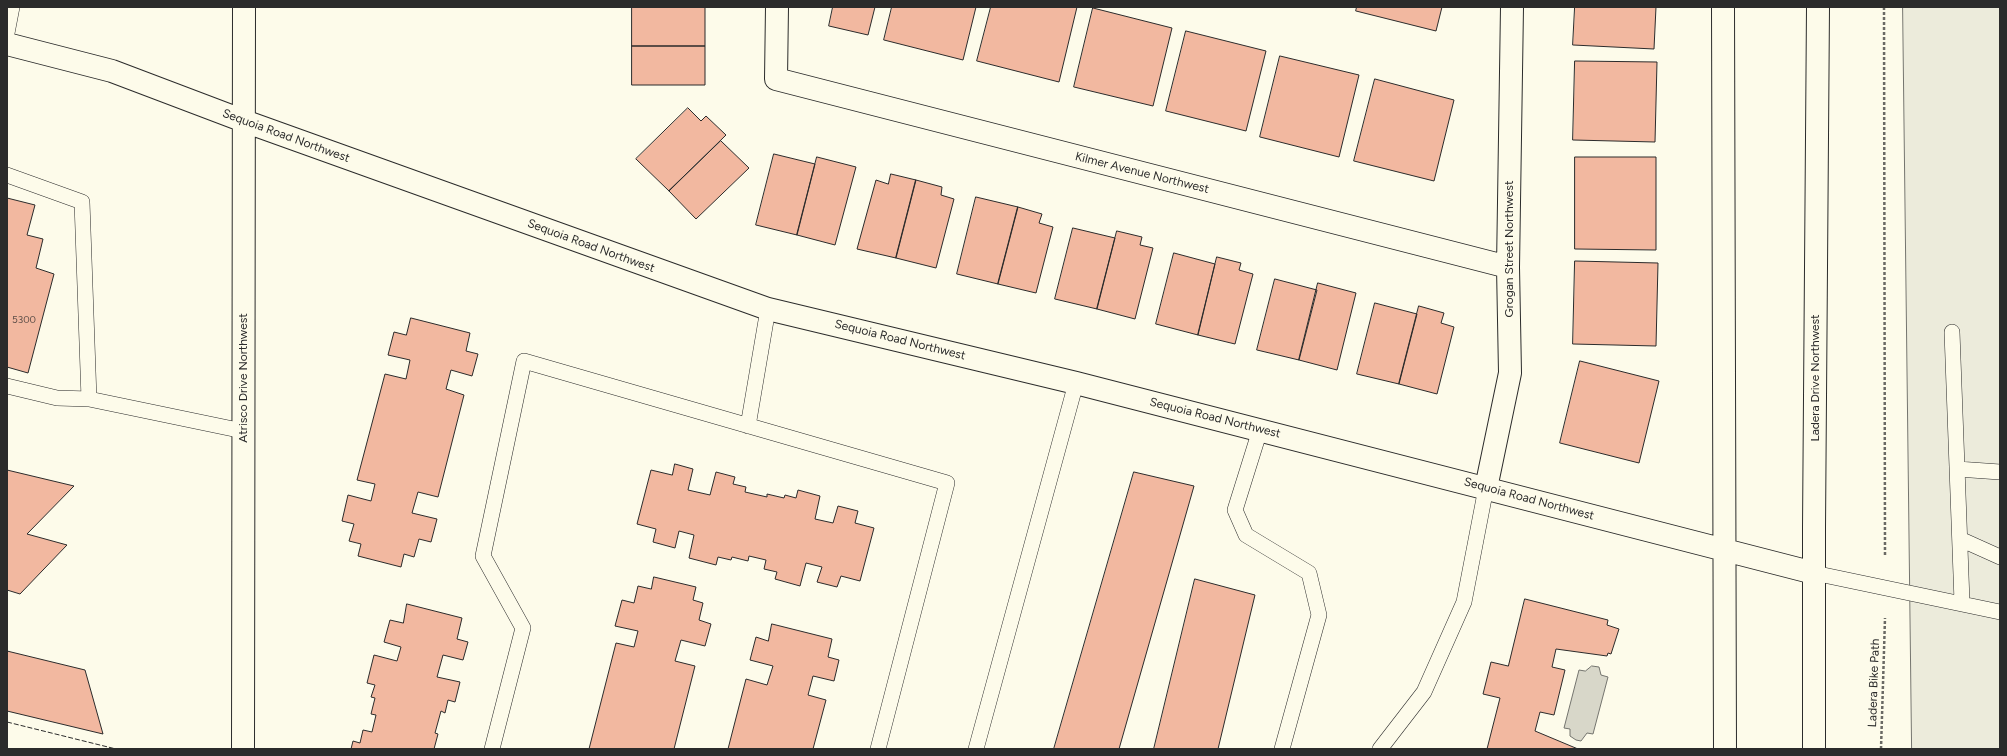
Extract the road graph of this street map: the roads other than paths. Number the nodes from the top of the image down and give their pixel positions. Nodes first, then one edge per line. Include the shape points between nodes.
1 (12, 7) edge
2 (244, 7) edge
3 (777, 7) edge
4 (1512, 7) edge
5 (1722, 7) edge
6 (1818, 7) edge
7 (7, 33) edge
8 (7, 44) edge
9 (244, 121) junction
10 (7, 175) edge
11 (1508, 268) junction
12 (768, 309) junction
13 (1952, 332) dead end
14 (1076, 383) junction
15 (7, 386) edge
16 (89, 399) junction
17 (748, 426) junction
18 (1260, 430) junction
19 (243, 431) junction
20 (1957, 469) junction
21 (2000, 472) edge
22 (1486, 488) junction
23 (1960, 539) junction
24 (1725, 550) junction
25 (2000, 557) edge
26 (1814, 573) junction
27 (1962, 602) junction
28 (2000, 612) edge
29 (243, 749) edge
30 (492, 749) edge
31 (878, 749) edge
32 (976, 749) edge
33 (1282, 749) edge
34 (1380, 749) edge
35 (1725, 749) edge
36 (1814, 749) edge

1 - 7 lane
2 - 9 street, Atrisco Drive Northwest
3 - 11 street, Kilmer Avenue Northwest via 776,79
4 - 11 street, Grogan Street Northwest
5 - 24 street
6 - 26 street, Ladera Drive Northwest
8 - 9 street, Sequoia Road Northwest via 112,71
9 - 12 street, Sequoia Road Northwest
9 - 19 street, Atrisco Drive Northwest
10 - 16 lane via 82,202
11 - 22 street, Grogan Street Northwest via 1510,374
12 - 14 street, Sequoia Road Northwest
12 - 17 lane
13 - 20 lane
14 - 18 street, Sequoia Road Northwest
14 - 32 lane
15 - 16 lane via 57,398
16 - 19 lane
17 - 30 lane via 524,361 483,556 523,628
17 - 31 lane via 946,482
18 - 22 street, Sequoia Road Northwest
18 - 33 lane via 1235,510 1246,535 1309,573 1318,615
19 - 29 street, Atrisco Drive Northwest
20 - 21 lane
20 - 23 lane
22 - 24 street, Sequoia Road Northwest
22 - 34 lane via 1464,602 1424,692
23 - 25 lane
23 - 27 lane
24 - 26 street, Sequoia Road Northwest
24 - 35 street
26 - 27 lane
26 - 36 street, Ladera Drive Northwest
27 - 28 lane

